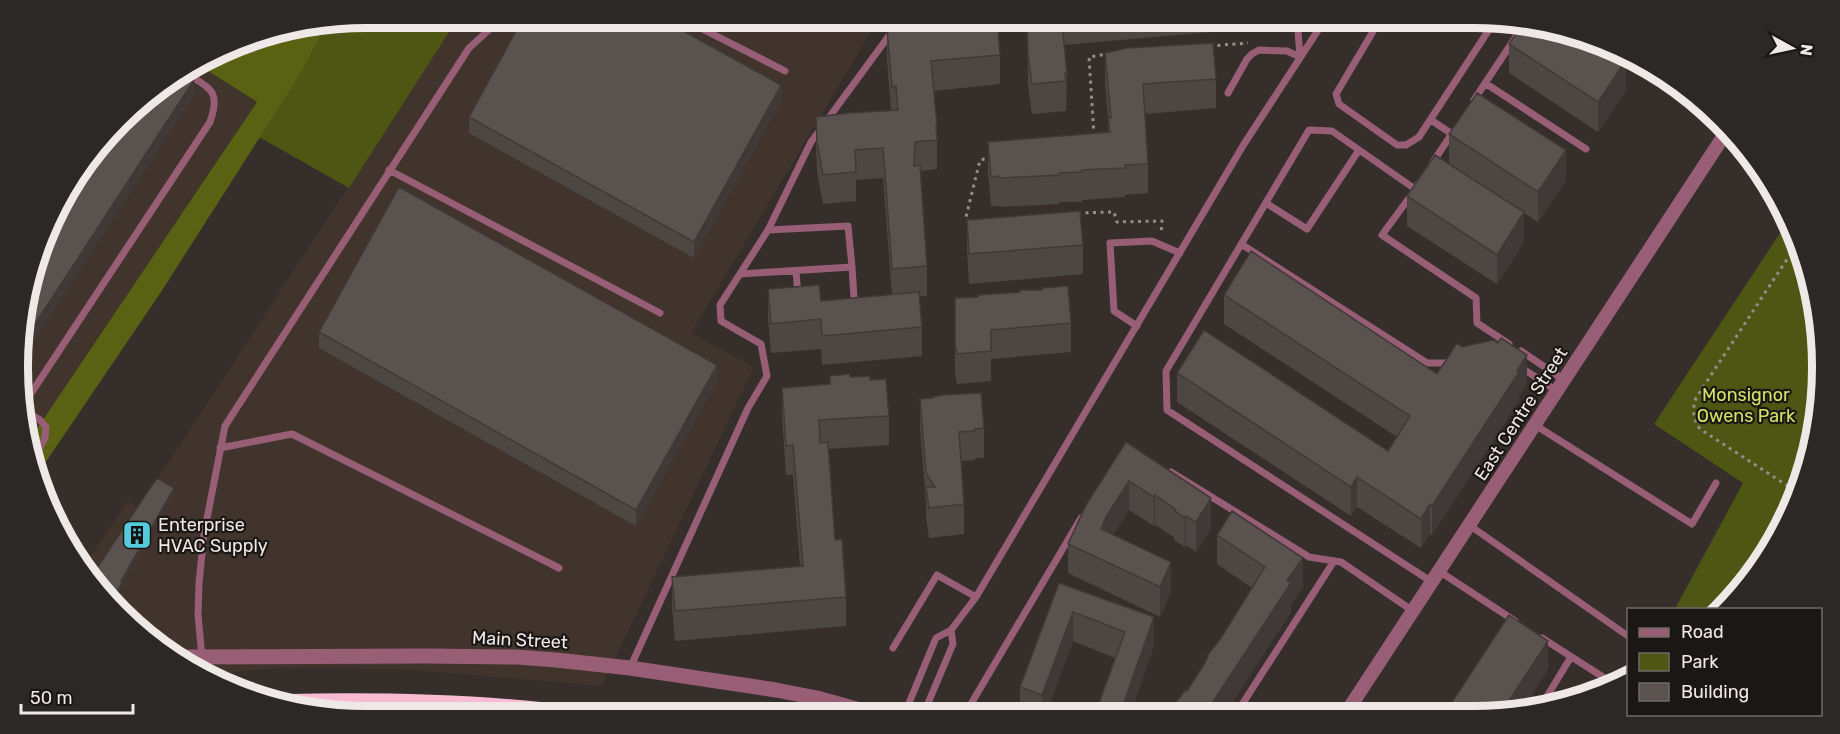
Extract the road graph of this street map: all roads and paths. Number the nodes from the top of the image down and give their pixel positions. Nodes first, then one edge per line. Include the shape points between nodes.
1 (491, 28) edge
2 (701, 28) edge
3 (895, 28) edge
4 (1298, 28) edge
5 (1319, 28) edge
6 (1375, 28) edge
7 (1490, 29) edge
8 (1519, 31) edge
9 (1251, 43) dead end
10 (1203, 46) edge
11 (1108, 54) edge
12 (1300, 57) junction
13 (785, 71) dead end
14 (193, 77) edge
15 (1485, 83) junction
16 (1228, 93) dead end
17 (1468, 109) edge
18 (1431, 120) junction
19 (1457, 125) edge
20 (1452, 134) junction
21 (1722, 139) edge
22 (1095, 143) edge
23 (1586, 149) dead end
24 (1359, 150) junction
25 (999, 157) edge
26 (389, 170) junction
27 (1427, 171) edge
28 (1421, 180) edge
29 (1415, 189) junction
30 (1266, 203) junction
31 (1075, 213) edge
32 (971, 220) edge
33 (768, 231) junction
34 (1159, 244) junction
35 (1241, 244) junction
36 (1792, 252) edge
37 (1180, 254) junction
38 (852, 267) junction
39 (796, 271) junction
40 (740, 274) junction
41 (855, 298) edge
42 (798, 302) edge
43 (660, 313) dead end
44 (1137, 326) junction
45 (1513, 362) edge
46 (1460, 363) edge
47 (1561, 386) junction
48 (30, 396) edge
49 (32, 415) edge
50 (1535, 425) junction
51 (220, 448) junction
52 (39, 450) edge
53 (1166, 469) edge
54 (1716, 483) dead end
55 (1790, 487) edge
56 (1083, 514) edge
57 (1469, 525) junction
58 (1334, 561) junction
59 (558, 568) dead end
60 (1436, 577) junction
61 (976, 597) junction
62 (1413, 611) junction
63 (1524, 627) edge
64 (951, 630) junction
65 (1534, 633) edge
66 (1627, 635) edge
67 (893, 648) dead end
68 (193, 657) edge
69 (202, 657) junction
70 (1571, 657) junction
71 (630, 668) junction
72 (1606, 679) edge
73 (1545, 698) edge
74 (320, 702) edge
75 (464, 706) edge
76 (846, 706) edge
77 (908, 706) edge
78 (927, 706) edge
79 (970, 706) edge
80 (1241, 706) edge
81 (1351, 706) edge

1 - 26 lane via 469,48
2 - 13 lane
3 - 33 lane via 811,142
4 - 12 lane
5 - 12 lane
6 - 18 lane via 1336,94 1339,104 1397,145 1406,145 1419,137
7 - 18 lane
8 - 15 lane
9 - 10 path
11 - 22 path via 1089,57
12 - 16 lane via 1287,51 1258,50 1248,59
12 - 37 lane
14 - 48 lane via 207,86 215,98 210,122
15 - 17 lane
15 - 23 lane
18 - 20 lane
19 - 20 lane
20 - 27 lane
21 - 47 street, East Centre Street
24 - 29 lane
24 - 30 lane via 1332,131 1309,130
24 - 30 lane via 1307,229
25 - 32 path via 980,160 966,217
26 - 43 lane
26 - 51 lane via 225,426
28 - 29 lane
29 - 47 lane via 1382,235 1476,298 1477,323
30 - 35 lane
31 - 34 path via 1109,211 1115,213 1117,222 1162,221
33 - 38 lane via 848,226
33 - 40 lane
34 - 37 lane
34 - 44 lane via 1110,243 1114,312
35 - 46 lane via 1427,363
35 - 60 lane via 1166,371 1167,410
36 - 55 path via 1696,398 1693,413 1700,429
37 - 44 lane
38 - 39 lane
38 - 41 lane
39 - 40 lane
39 - 42 lane
40 - 71 lane via 720,305 721,321 761,344 767,376 748,408
44 - 61 lane
45 - 47 lane
47 - 50 street, East Centre Street
49 - 52 lane via 46,427
50 - 54 lane via 1692,524
50 - 57 street, East Centre Street
51 - 59 lane via 291,434
51 - 69 lane via 198,583
53 - 58 lane via 1309,557
56 - 79 lane
57 - 60 street, East Centre Street
57 - 66 lane
58 - 62 lane
58 - 80 lane
60 - 62 street, East Centre Street
60 - 63 lane
61 - 64 lane
61 - 67 lane via 937,575
62 - 81 street, East Centre Street
64 - 77 lane via 936,638
64 - 78 lane via 953,644
65 - 70 lane
68 - 69 street, Main Street
69 - 71 street, Main Street via 517,657
70 - 72 lane
70 - 73 lane
71 - 76 street, Main Street via 776,690
74 - 75 highway

